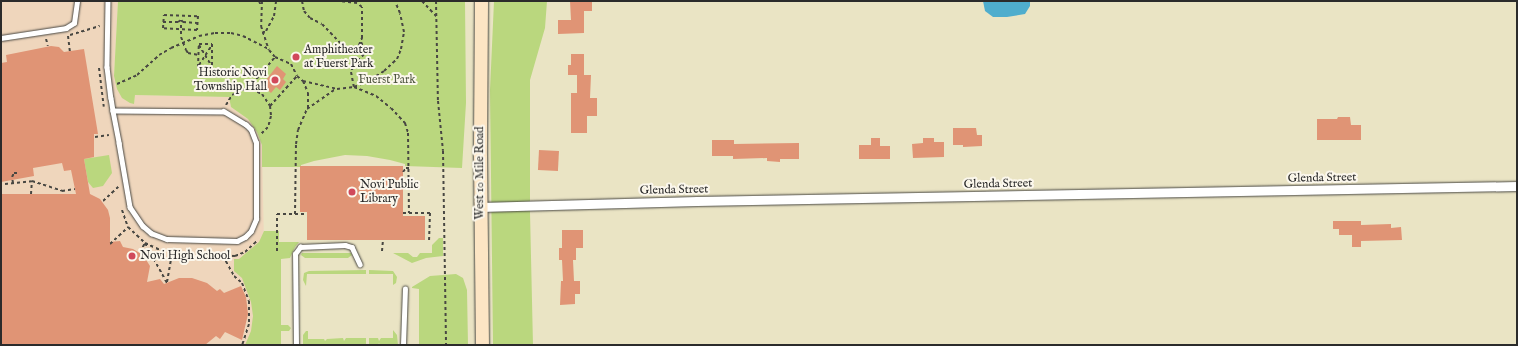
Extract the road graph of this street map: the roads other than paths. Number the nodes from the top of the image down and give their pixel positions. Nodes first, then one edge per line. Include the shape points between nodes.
1 (77, 1) edge
2 (108, 1) edge
3 (481, 1) edge
4 (1, 38) edge
5 (113, 111) junction
6 (1517, 186) edge
7 (480, 207) junction
8 (360, 264) dead end
9 (405, 289) dead end
10 (296, 345) edge
11 (403, 345) edge
12 (482, 345) edge

1 - 4 lane via 74,23 66,28
2 - 5 lane via 107,67
3 - 7 main road, West 10 Mile Road
5 - 5 lane via 130,207 142,226 151,233 167,239 237,241 254,228 257,214 256,143 246,125 224,112
6 - 7 street, Glenda Street
7 - 12 main road, West 10 Mile Road
8 - 10 lane via 352,247 300,247 296,254
9 - 11 lane

